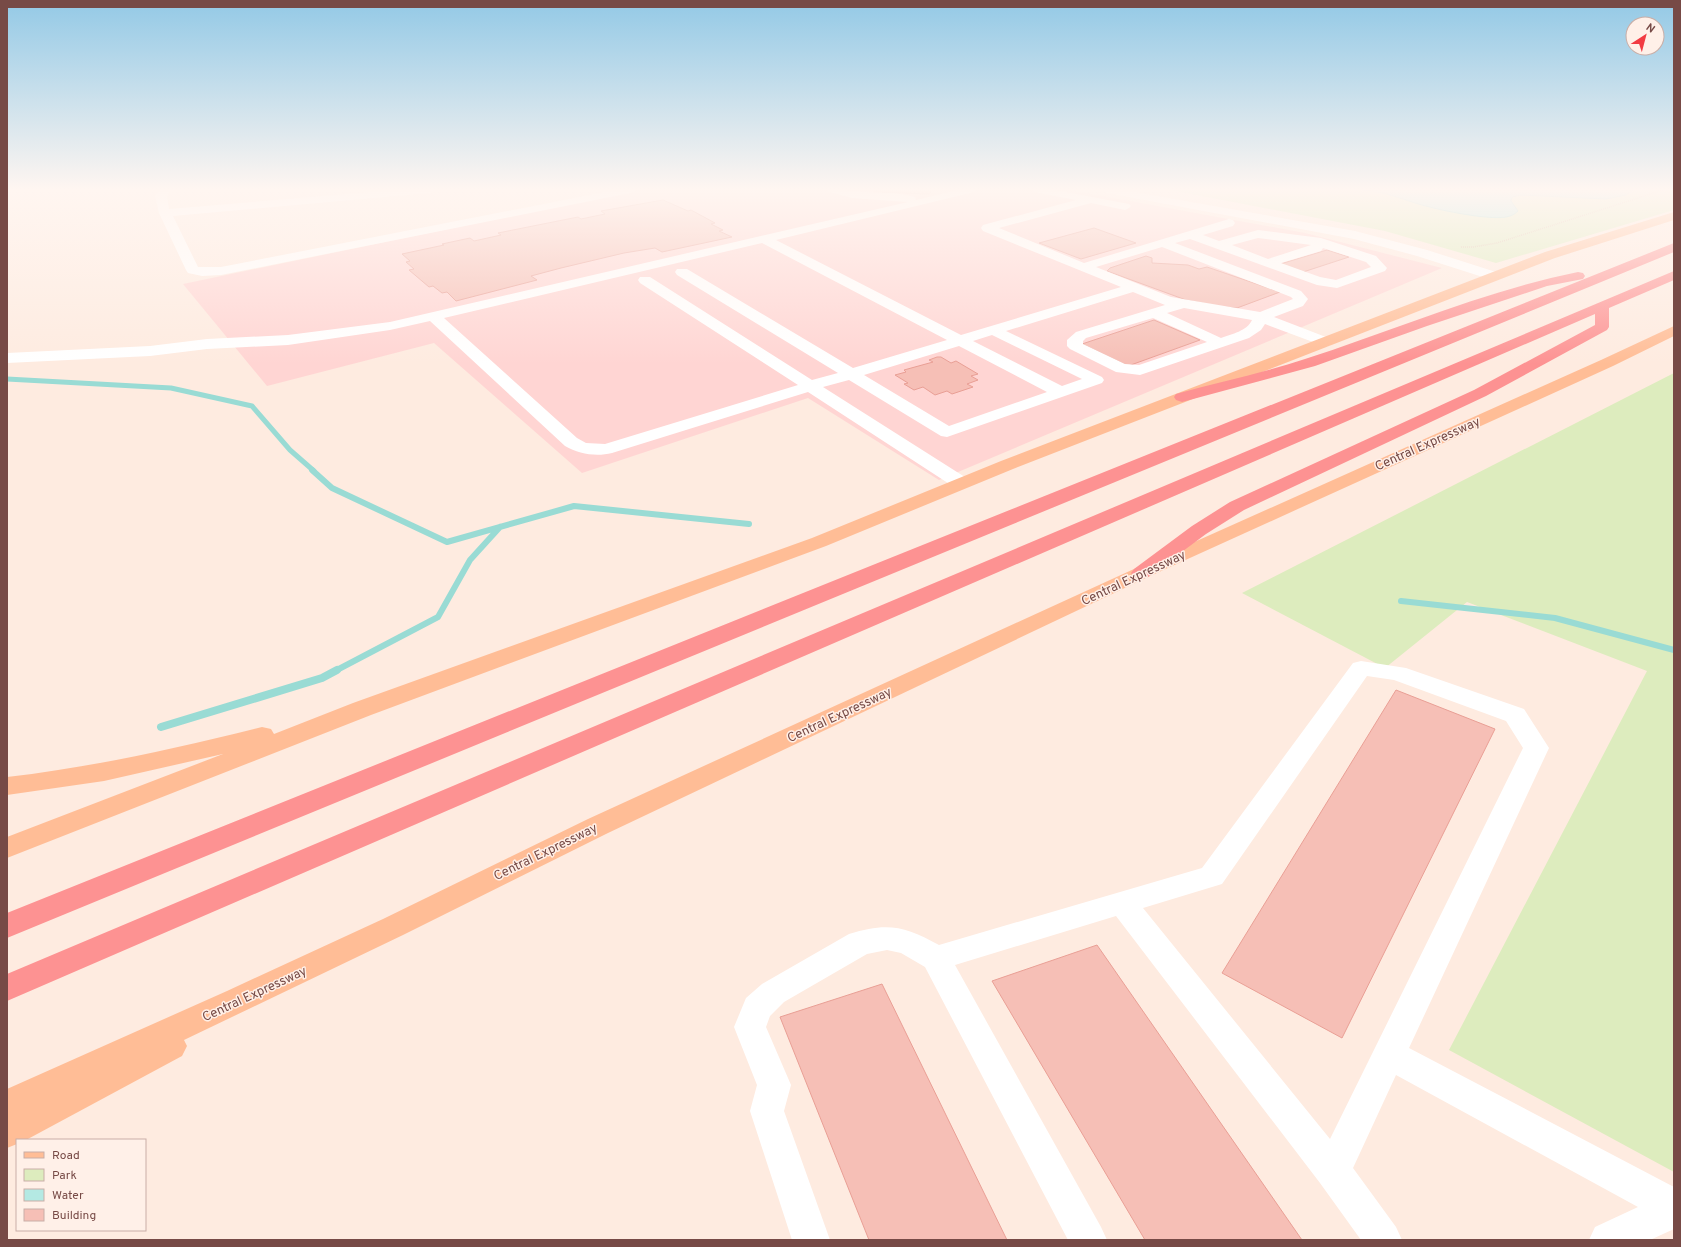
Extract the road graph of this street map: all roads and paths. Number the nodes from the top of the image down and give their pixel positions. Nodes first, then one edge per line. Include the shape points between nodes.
1 (182, 248) edge
2 (336, 248) edge
3 (724, 248) edge
4 (782, 248) edge
5 (1037, 248) edge
6 (1145, 248) edge
7 (1176, 248) edge
8 (1228, 248) edge
9 (1315, 248) edge
10 (1336, 248) edge
11 (1406, 248) edge
12 (1432, 248) edge
13 (1572, 248) edge
14 (1671, 248) edge
15 (1268, 263) junction
16 (1084, 267) junction
17 (1627, 267) junction
18 (1508, 271) junction
19 (682, 272) dead end
20 (1674, 275) edge
21 (1494, 276) junction
22 (645, 280) dead end
23 (1134, 287) junction
24 (1182, 304) junction
25 (1602, 306) junction
26 (1154, 313) junction
27 (433, 316) junction
28 (1260, 317) junction
29 (993, 330) junction
30 (1674, 330) edge
31 (959, 341) junction
32 (1326, 342) junction
33 (1221, 343) junction
34 (7, 358) edge
35 (850, 374) junction
36 (810, 386) junction
37 (1060, 392) junction
38 (1182, 397) junction
39 (961, 483) junction
40 (1141, 573) junction
41 (362, 709) junction
42 (7, 786) edge
43 (7, 848) edge
44 (1123, 903) junction
45 (7, 926) edge
46 (393, 927) junction
47 (936, 958) junction
48 (7, 988) edge
49 (1389, 1054) junction
50 (7, 1105) edge
51 (7, 1132) edge
52 (1333, 1171) junction
53 (1674, 1207) edge
54 (1674, 1210) edge
55 (811, 1240) edge
56 (1088, 1240) edge
57 (1383, 1240) edge
58 (1608, 1240) edge

1 - 2 street via 193,270 202,272 221,271
3 - 27 street
4 - 31 street
5 - 16 street
6 - 16 street
7 - 28 street via 1296,294 1301,299 1298,303
8 - 15 street
9 - 15 street
10 - 15 street via 1371,259 1380,268 1337,284 1317,281
11 - 21 street
12 - 18 street
13 - 18 main road
14 - 17 highway
16 - 23 street
17 - 38 highway via 1544,283 1429,320 1309,363
17 - 45 highway
18 - 21 main road
19 - 35 street
20 - 25 highway
21 - 32 main road
22 - 36 street
23 - 24 street
23 - 29 street
24 - 26 street
24 - 28 street
25 - 40 highway via 1602,327 1480,393 1237,506 1199,530
25 - 48 highway
26 - 33 street
26 - 33 street via 1081,335 1075,340 1075,346 1122,369 1140,370
27 - 34 street via 390,326 288,340 207,344 150,351
27 - 36 street via 571,442 582,448 606,449
28 - 32 street
28 - 33 street via 1256,327 1244,335
29 - 31 street
29 - 37 street via 1096,380
30 - 40 main road, Central Expressway via 1607,363
31 - 35 street
31 - 37 street
32 - 38 main road
35 - 36 street
35 - 37 street via 947,432
36 - 39 street
38 - 39 main road
39 - 41 main road via 819,542
40 - 46 main road, Central Expressway via 598,826
41 - 42 main road via 148,764 93,775
41 - 43 main road
44 - 47 street
44 - 49 street via 1212,876 1360,668 1398,673 1515,716 1536,748
44 - 52 street
46 - 50 main road, Central Expressway
46 - 51 main road
47 - 55 street via 908,942 887,938 860,943 773,993 757,1008 750,1027 774,1085 766,1111
47 - 56 street
49 - 52 street
49 - 53 street
52 - 57 street
54 - 58 street

